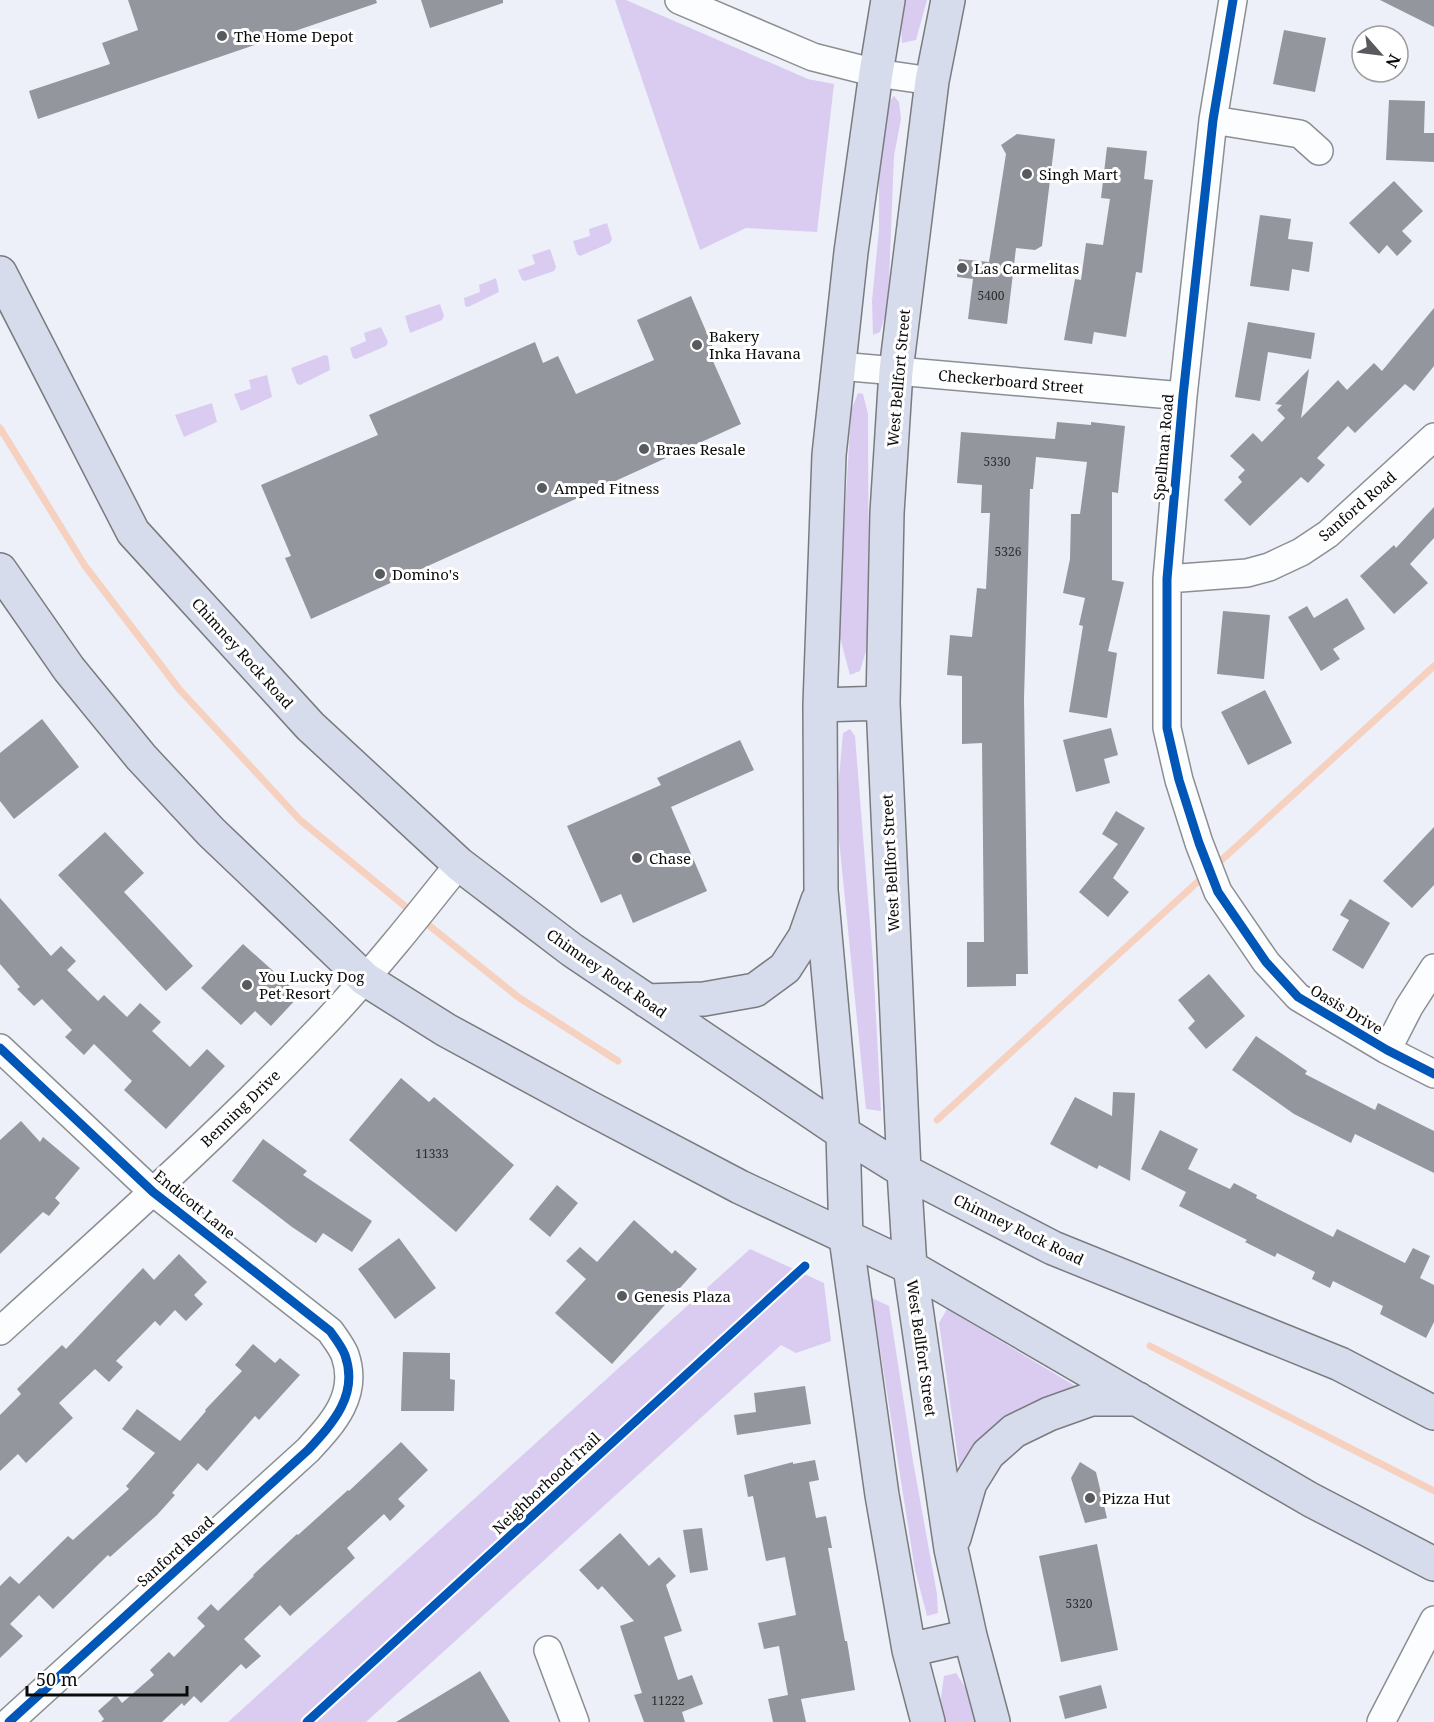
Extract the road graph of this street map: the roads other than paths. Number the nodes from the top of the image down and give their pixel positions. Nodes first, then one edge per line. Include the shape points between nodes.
1 (679, 0) edge
2 (888, 0) edge
3 (948, 0) edge
4 (1233, 0) edge
5 (876, 73) junction
6 (932, 81) junction
7 (1213, 120) junction
8 (1319, 151) dead end
9 (0, 273) edge
10 (839, 366) junction
11 (896, 371) junction
12 (1183, 396) junction
13 (1434, 437) edge
14 (0, 570) edge
15 (1167, 579) junction
16 (883, 703) junction
17 (820, 705) junction
18 (459, 864) junction
19 (821, 890) junction
20 (1218, 892) joint
21 (1434, 968) edge
22 (365, 979) junction
23 (648, 1001) junction
24 (0, 1048) edge
25 (1387, 1050) junction
26 (1434, 1074) edge
27 (843, 1133) junction
28 (904, 1172) junction
29 (153, 1192) junction
30 (846, 1238) junction
31 (910, 1267) junction
32 (0, 1331) edge
33 (348, 1393) joint
34 (1138, 1399) junction
35 (1434, 1413) edge
36 (951, 1549) junction
37 (1434, 1564) edge
38 (1434, 1620) edge
39 (970, 1636) junction
40 (548, 1650) dead end
41 (909, 1650) junction
42 (9, 1722) edge
43 (574, 1722) edge
44 (928, 1722) edge
45 (993, 1722) edge
46 (1381, 1722) edge

1 - 5 street via 813,57
2 - 5 main road
3 - 6 main road, West Bellfort Street
4 - 7 street, Spellman Road
5 - 6 street
5 - 10 main road
6 - 11 main road, West Bellfort Street
7 - 8 street via 1300,134
7 - 12 street, Spellman Road
9 - 18 main road, Chimney Rock Road via 133,532 310,726
10 - 11 street, Checkerboard Street
10 - 17 main road via 829,455
11 - 12 street, Checkerboard Street
11 - 16 main road, West Bellfort Street via 887,513
12 - 15 street, Spellman Road
13 - 15 street, Sanford Road via 1328,534 1301,552 1247,573
14 - 22 main road via 69,669 141,757 211,832
15 - 20 street, Spellman Road via 1167,728 1179,780
16 - 17 main road
16 - 28 main road, West Bellfort Street
17 - 19 main road
18 - 22 street, Benning Drive
18 - 23 main road, Chimney Rock Road via 572,950
19 - 23 main road via 805,938 785,968 755,990 704,999
19 - 27 main road
20 - 25 street, Oasis Drive via 1266,962 1298,997
21 - 25 street
22 - 29 street, Benning Drive via 278,1072
22 - 30 main road via 446,1030 586,1106
23 - 27 main road, Chimney Rock Road
24 - 29 street, Endicott Lane
25 - 26 street, Oasis Drive
27 - 28 main road, Chimney Rock Road
27 - 30 main road
28 - 31 main road, West Bellfort Street
28 - 35 main road, Chimney Rock Road via 1053,1248 1340,1364
29 - 32 street, Benning Drive
29 - 33 street, Endicott Lane via 330,1331 345,1354
30 - 31 main road
30 - 41 main road via 878,1473
31 - 34 main road
31 - 36 main road, West Bellfort Street
33 - 42 street, Sanford Road via 332,1423 308,1450
34 - 36 main road via 1091,1399 1014,1431 988,1454 970,1483
34 - 37 main road via 1311,1500
36 - 39 main road, West Bellfort Street
38 - 46 street
39 - 41 main road
39 - 45 main road, West Bellfort Street
40 - 43 street
41 - 44 main road

